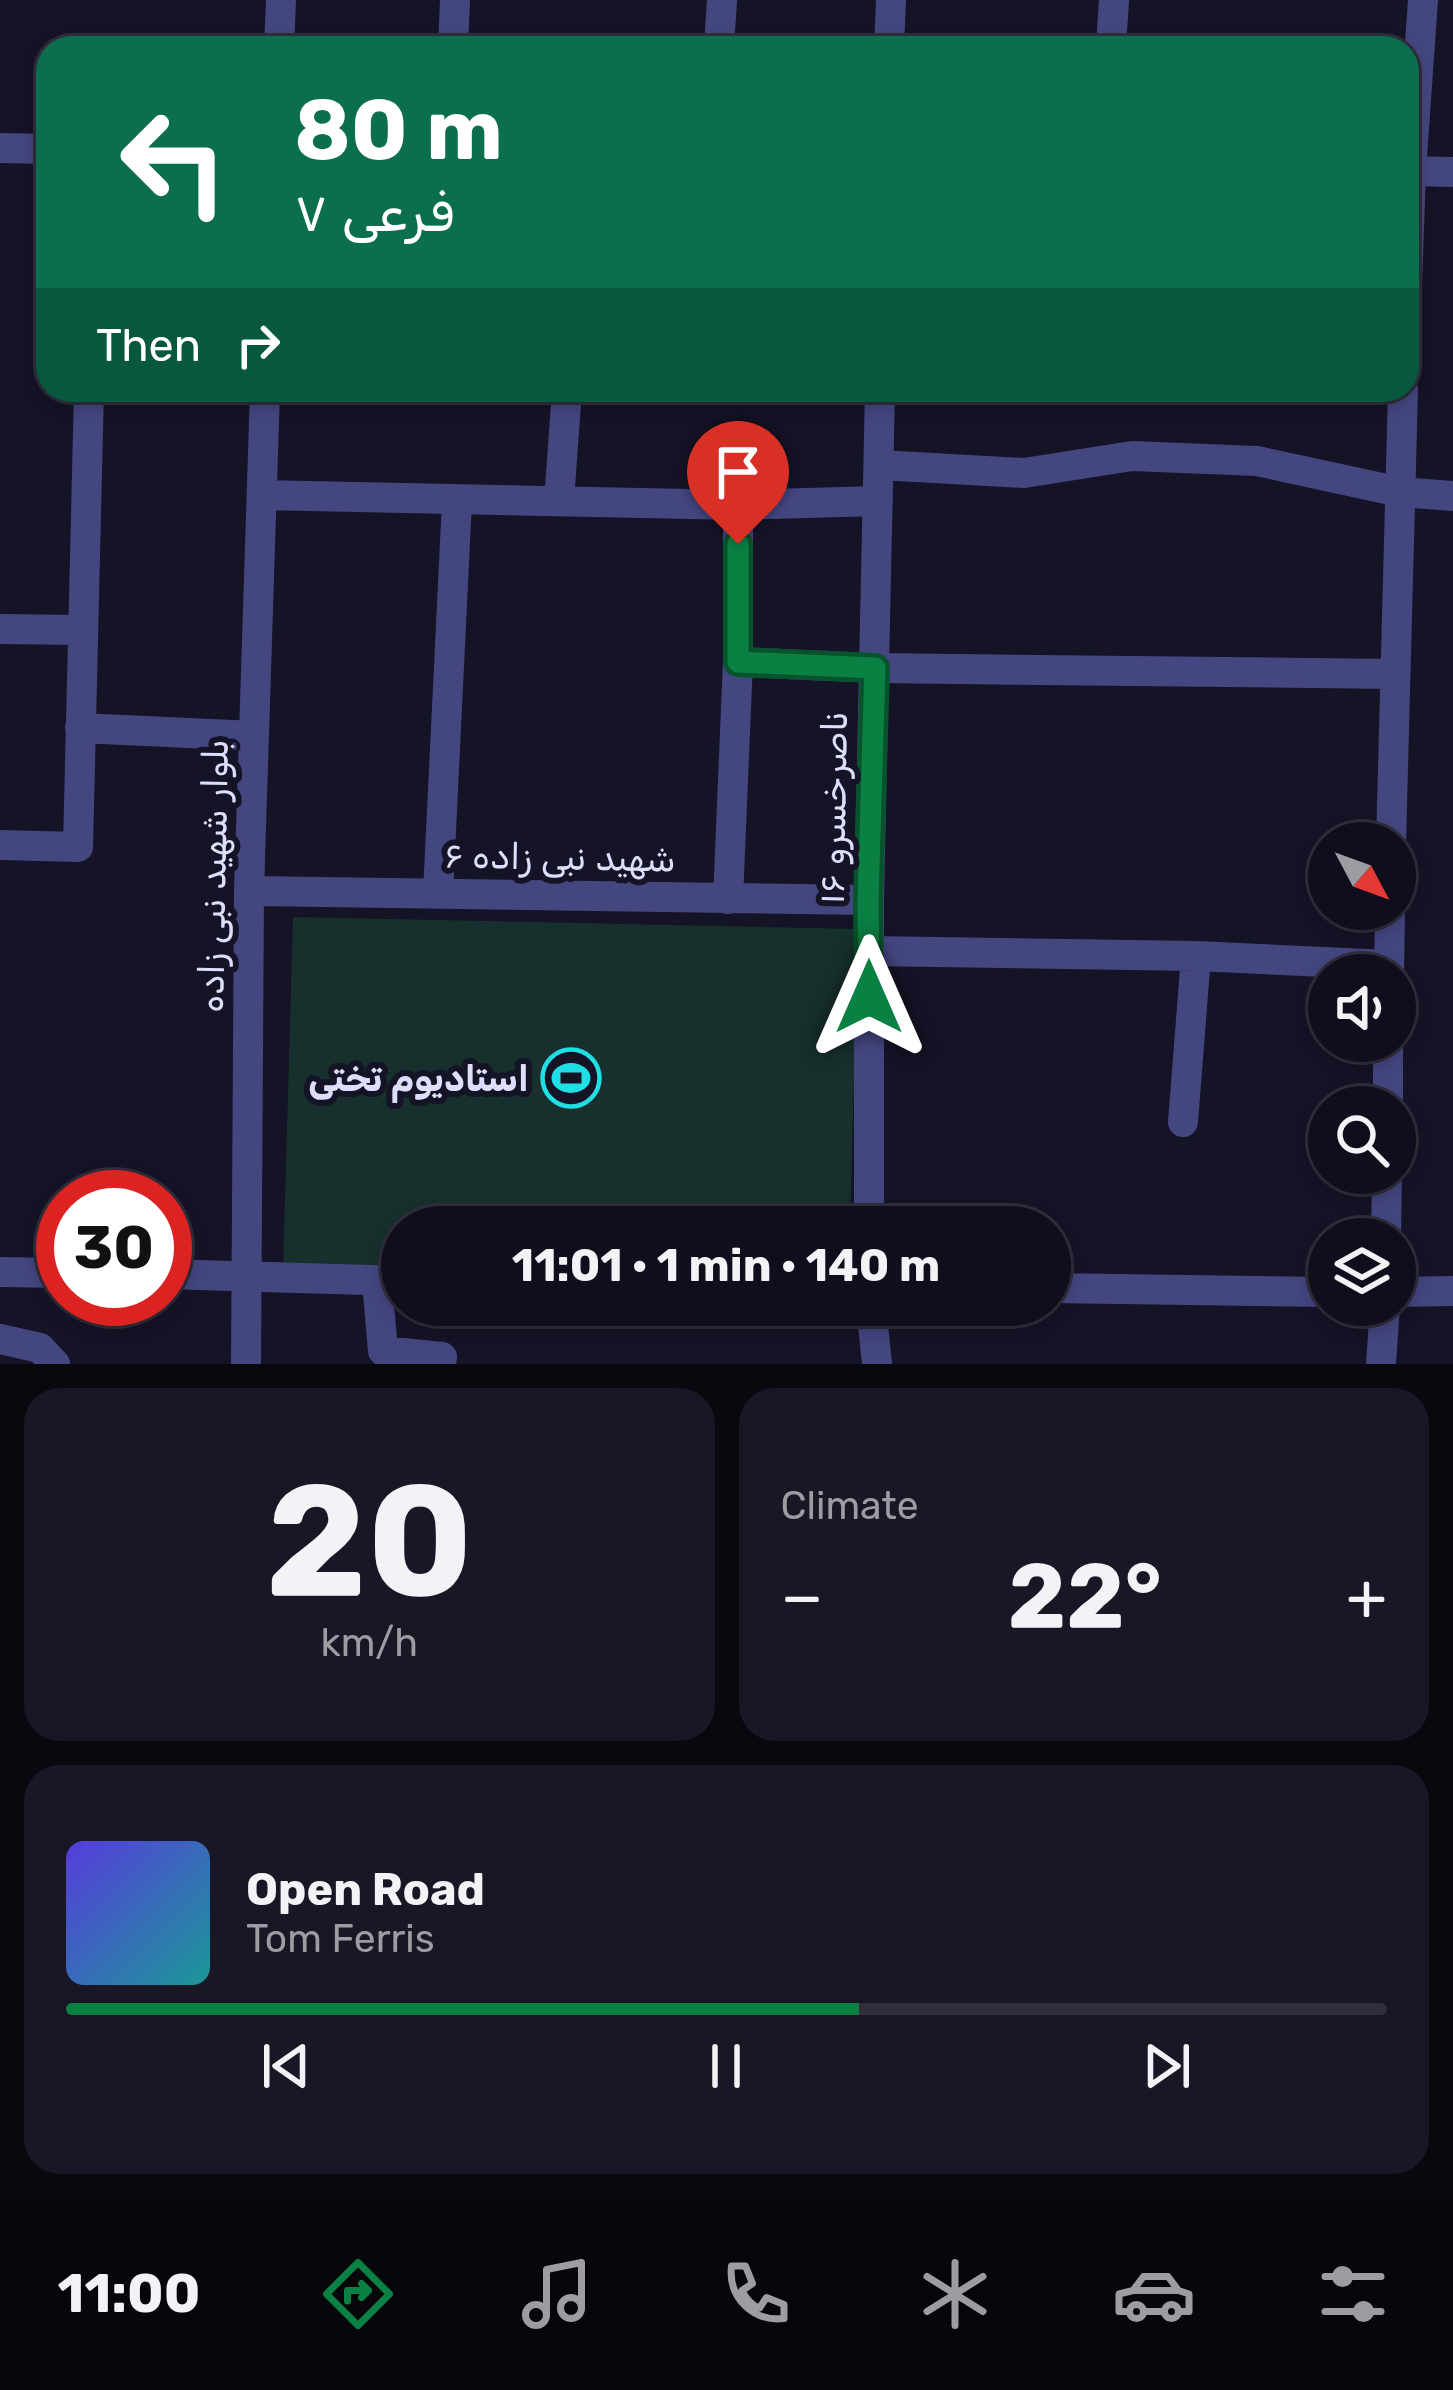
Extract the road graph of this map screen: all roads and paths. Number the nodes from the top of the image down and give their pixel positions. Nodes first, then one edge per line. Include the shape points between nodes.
1 (281, 0) edge
2 (455, 0) edge
3 (722, 0) edge
4 (891, 0) edge
5 (1114, 0) edge
6 (1423, 0) edge
7 (280, 36) edge
8 (454, 36) edge
9 (720, 36) edge
10 (890, 36) edge
11 (1112, 36) edge
12 (1419, 49) edge
13 (0, 148) edge
14 (36, 149) edge
15 (1419, 171) edge
16 (1453, 172) edge
17 (88, 402) edge
18 (265, 402) edge
19 (566, 402) edge
20 (880, 402) edge
21 (1403, 402) edge
22 (879, 465) junction
23 (1400, 492) junction
24 (262, 495) junction
25 (1453, 496) edge
26 (457, 501) junction
27 (559, 501) junction
28 (878, 501) junction
29 (739, 505) junction
30 (0, 629) edge
31 (83, 630) junction
32 (738, 662) junction
33 (875, 668) junction
34 (1394, 674) junction
35 (80, 728) junction
36 (254, 736) junction
37 (1391, 822) edge
38 (0, 845) edge
39 (249, 891) junction
40 (438, 893) junction
41 (728, 899) junction
42 (868, 900) junction
43 (870, 951) junction
44 (1196, 956) junction
45 (1308, 964) edge
46 (1183, 1122) dead end
47 (869, 1206) edge
48 (0, 1272) edge
49 (36, 1273) edge
50 (192, 1275) edge
51 (247, 1276) junction
52 (381, 1281) edge
53 (1071, 1288) edge
54 (1453, 1291) edge
55 (1308, 1292) edge
56 (1416, 1292) edge
57 (386, 1326) edge
58 (873, 1326) edge
59 (1383, 1326) edge
60 (0, 1339) edge
61 (55, 1364) edge
62 (246, 1364) edge
63 (441, 1364) edge
64 (877, 1364) edge
65 (1381, 1364) edge

1 - 7 street
2 - 8 street
3 - 9 street
4 - 10 street
5 - 11 street
6 - 12 street
13 - 14 street
15 - 16 street
17 - 31 street
18 - 24 street, بلوار شهید نبی زاده
19 - 27 street
20 - 22 street, ناصرخسرو ۱۶
21 - 23 street
22 - 23 street via 1024,473 1132,456 1257,461
22 - 28 street, ناصرخسرو ۱۶
23 - 25 street
23 - 34 street
24 - 26 street
24 - 36 street, بلوار شهید نبی زاده
26 - 27 street
26 - 40 street
27 - 29 street
28 - 29 street
28 - 33 street, ناصرخسرو ۱۶
29 - 32 street
30 - 31 street
31 - 35 street
32 - 33 street
32 - 41 street
33 - 34 street
33 - 42 street, ناصرخسرو ۱۶
34 - 37 street
35 - 36 street
35 - 38 street via 78,847
36 - 39 street, بلوار شهید نبی زاده
39 - 40 street, شهید نبی زاده ۶
39 - 51 street, بلوار شهید نبی زاده
40 - 41 street, شهید نبی زاده ۶
41 - 42 street, شهید نبی زاده ۶
42 - 43 street, ناصرخسرو ۱۶
43 - 44 street
43 - 47 street, ناصرخسرو ۱۶
44 - 45 street
44 - 46 street
48 - 49 street
50 - 51 street
51 - 52 street
51 - 62 street, بلوار شهید نبی زاده
53 - 55 street
54 - 56 street
57 - 63 street via 383,1351 442,1357
58 - 64 street
59 - 65 street
60 - 61 street via 40,1348

